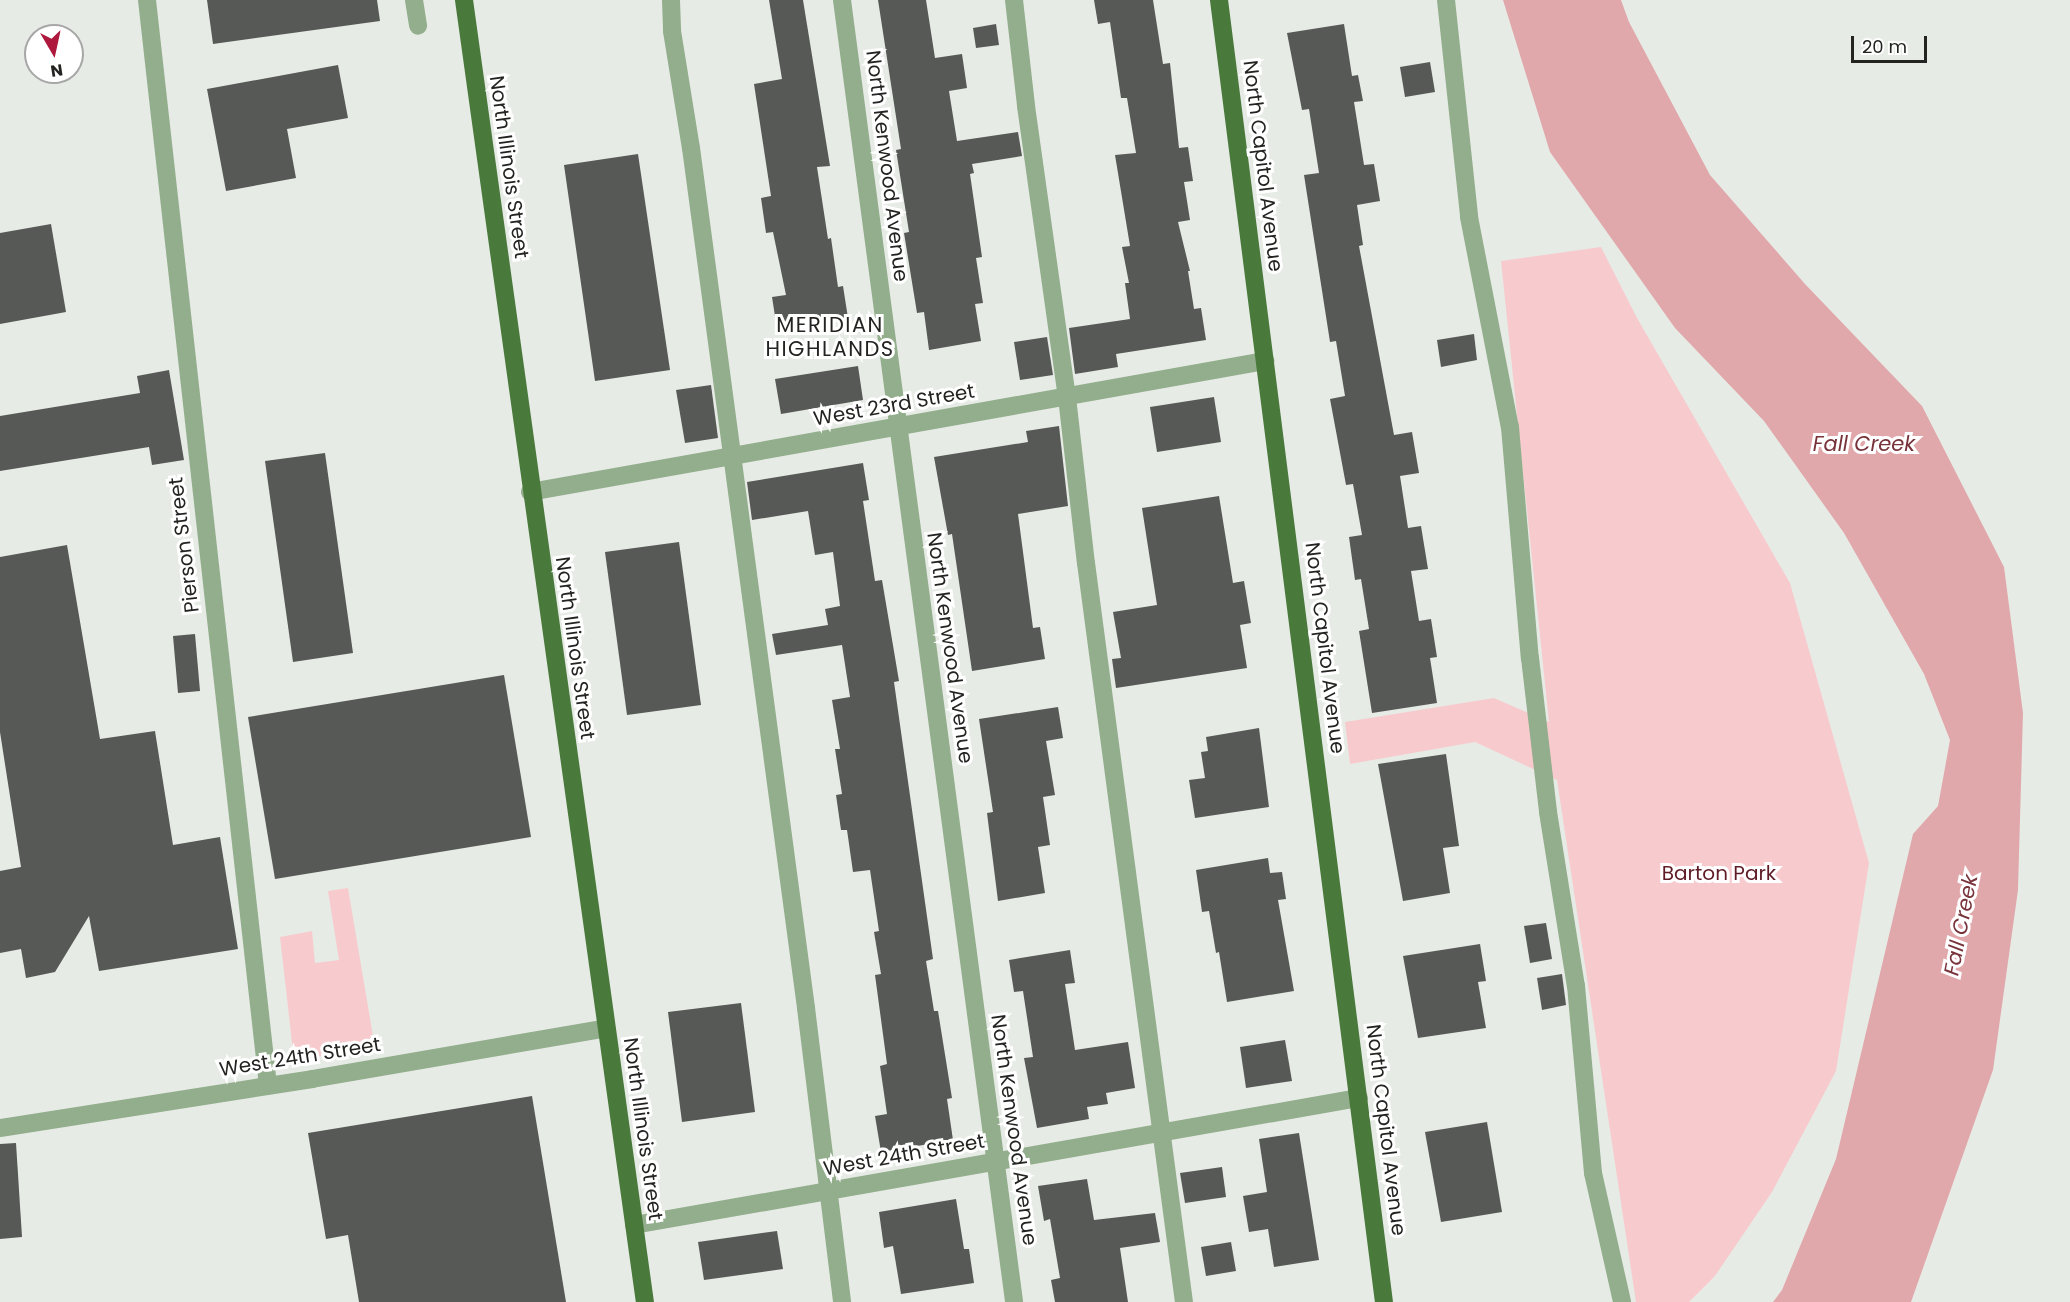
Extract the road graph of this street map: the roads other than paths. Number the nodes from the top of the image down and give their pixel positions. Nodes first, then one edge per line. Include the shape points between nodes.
1 (147, 0) edge
2 (414, 0) edge
3 (464, 0) edge
4 (671, 0) edge
5 (843, 0) edge
6 (1014, 0) edge
7 (1219, 0) edge
8 (1446, 0) edge
9 (418, 26) dead end
10 (1265, 361) junction
11 (1067, 397) junction
12 (898, 427) junction
13 (731, 456) junction
14 (530, 492) junction
15 (606, 1028) junction
16 (268, 1086) junction
17 (1359, 1098) junction
18 (0, 1128) edge
19 (1162, 1133) junction
20 (995, 1162) junction
21 (829, 1191) junction
22 (634, 1225) junction
23 (645, 1302) edge
24 (842, 1302) edge
25 (1014, 1302) edge
26 (1184, 1302) edge
27 (1384, 1302) edge
28 (1622, 1302) edge

1 - 16 street, Pierson Street via 218,715
2 - 9 street
3 - 14 main road, North Illinois Street
4 - 13 street via 672,31
5 - 12 street, North Kenwood Avenue
6 - 11 street
7 - 10 main road, North Capitol Avenue
8 - 28 street via 1469,217 1510,428 1530,658 1548,812 1576,986 1593,1173
10 - 11 street, West 23rd Street
10 - 17 main road, North Capitol Avenue
11 - 12 street, West 23rd Street
11 - 19 street
12 - 13 street, West 23rd Street
12 - 20 street, North Kenwood Avenue
13 - 14 street, West 23rd Street
13 - 21 street
14 - 15 main road, North Illinois Street
15 - 16 street, West 24th Street
15 - 22 main road, North Illinois Street
16 - 18 street, West 24th Street
17 - 19 street, West 24th Street
17 - 27 main road, North Capitol Avenue
19 - 20 street, West 24th Street
19 - 26 street
20 - 21 street, West 24th Street
20 - 25 street, North Kenwood Avenue
21 - 22 street, West 24th Street
21 - 24 street
22 - 23 main road, North Illinois Street

